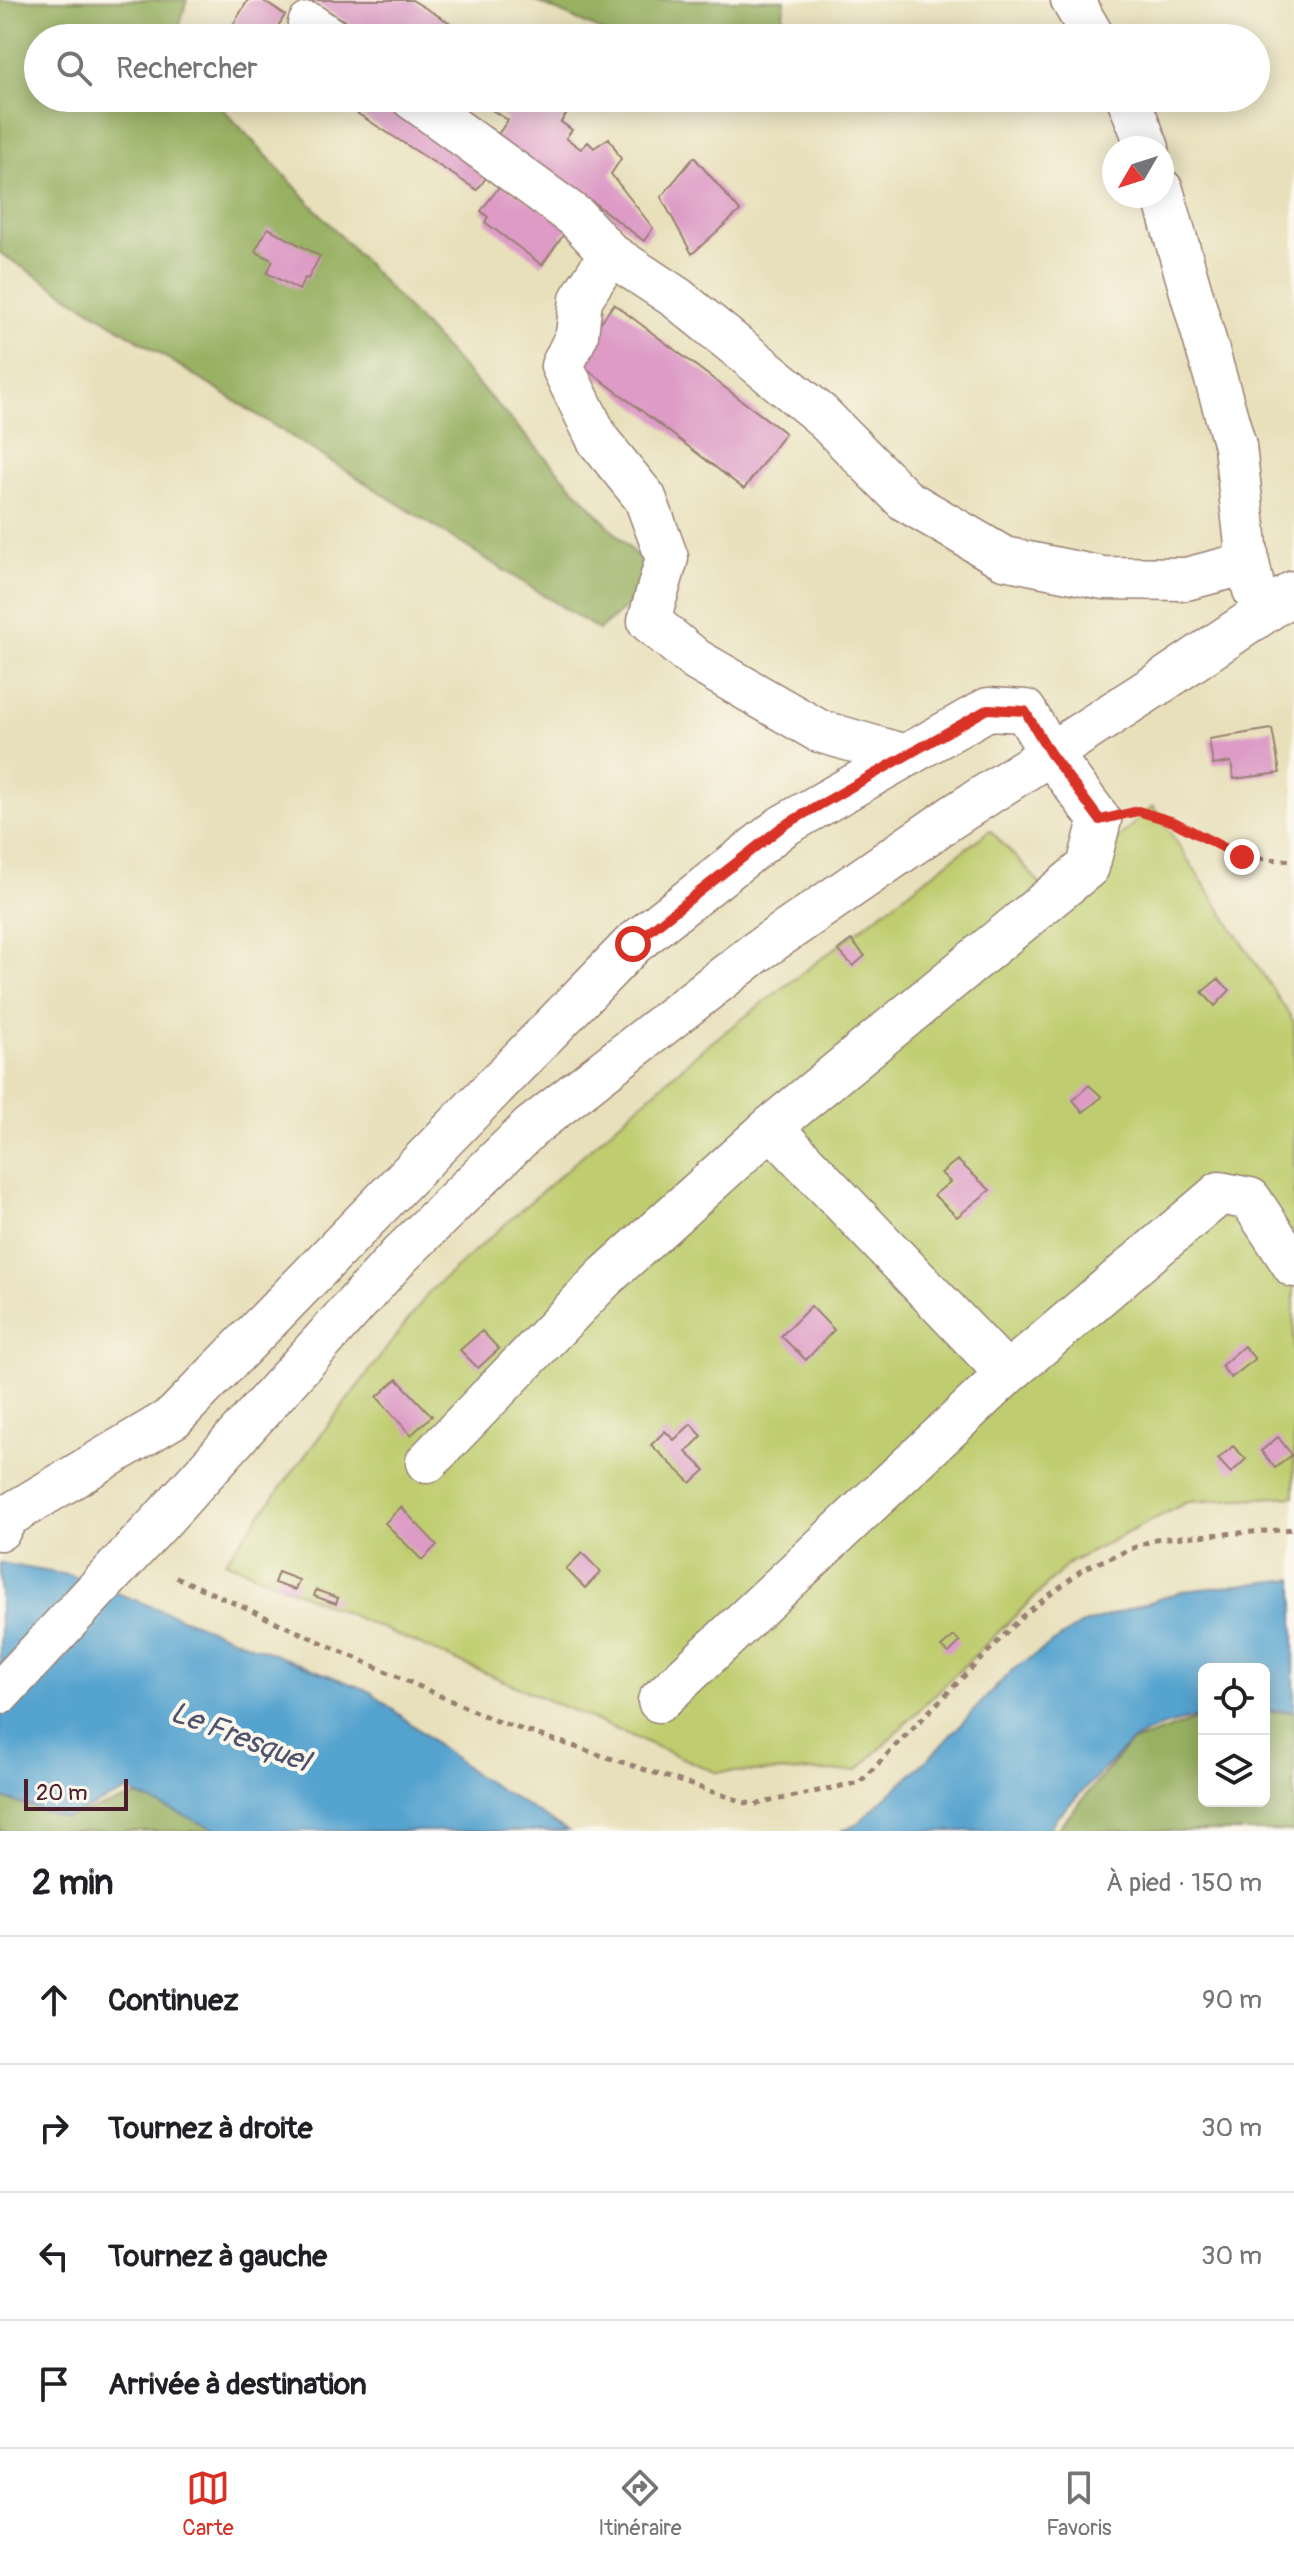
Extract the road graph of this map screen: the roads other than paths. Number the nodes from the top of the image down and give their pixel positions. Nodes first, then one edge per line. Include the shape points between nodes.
1 (1072, 0) edge
2 (1086, 24) edge
3 (431, 112) edge
4 (1134, 112) edge
5 (1143, 136) edge
6 (1167, 208) edge
7 (610, 254) junction
8 (1248, 563) junction
9 (1294, 592) edge
10 (1260, 615) junction
11 (1050, 753) junction
12 (906, 756) junction
13 (771, 1127) junction
14 (1294, 1266) edge
15 (1007, 1374) junction
16 (427, 1462) dead end
17 (4, 1523) edge
18 (0, 1693) edge
19 (659, 1701) dead end

1 - 2 street
3 - 7 street via 576,217
4 - 5 street
6 - 8 street via 1235,446
7 - 8 street via 677,298 820,414 905,500 1004,558 1103,578 1186,579
7 - 12 street via 581,299 577,335 562,366 598,440 645,498 667,558 649,621 696,660 819,731
8 - 10 street
9 - 10 street
10 - 11 street
11 - 12 street via 1025,711 988,709
11 - 13 street via 1100,820 1088,867
11 - 18 street via 755,953 531,1127 400,1255
12 - 17 street via 783,826 633,944 174,1417
13 - 15 street
13 - 16 street via 605,1277
14 - 15 street via 1250,1199 1220,1193
15 - 19 street

